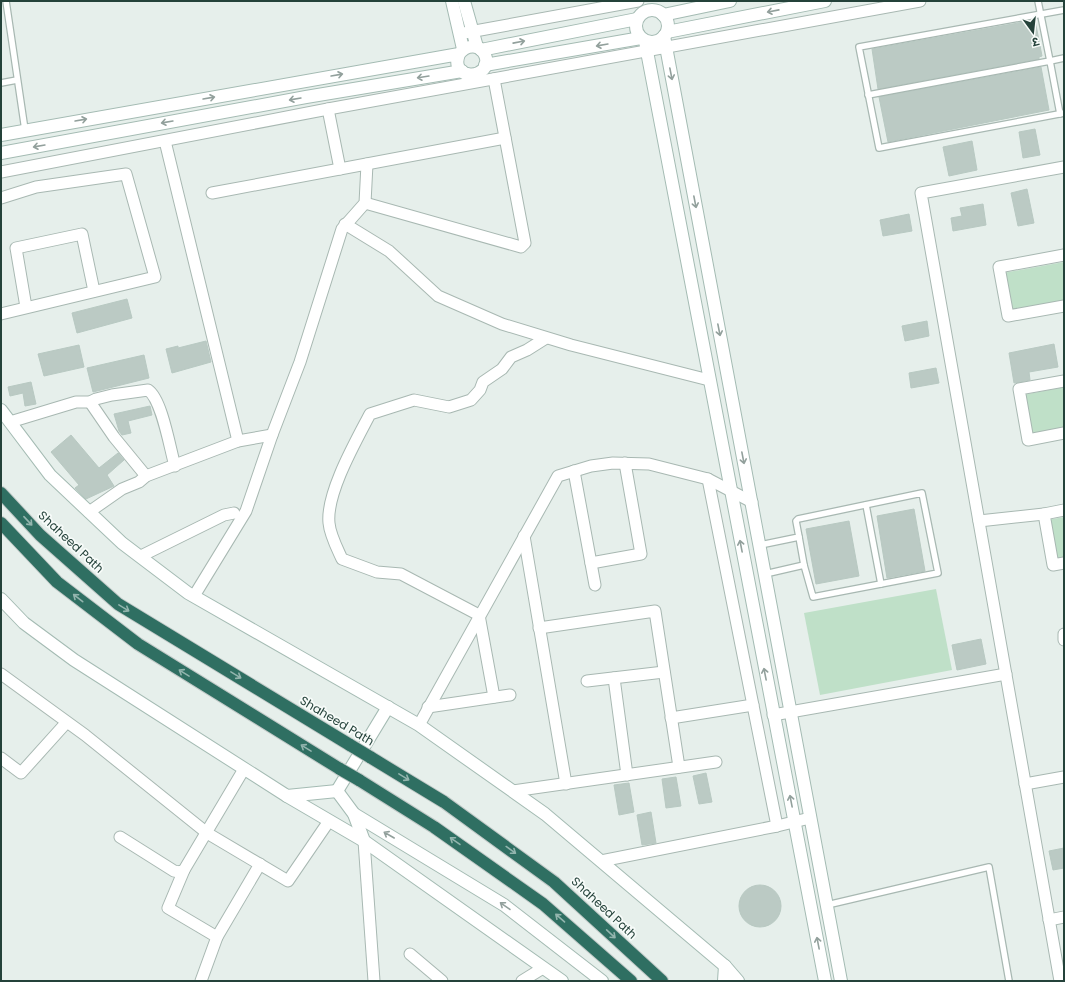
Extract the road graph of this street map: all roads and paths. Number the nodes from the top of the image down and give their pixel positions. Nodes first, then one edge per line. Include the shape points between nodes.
1 (6, 1) edge
2 (452, 1) edge
3 (464, 1) edge
4 (638, 1) edge
5 (730, 1) edge
6 (825, 1) edge
7 (920, 1) edge
8 (1038, 1) edge
9 (592, 5) edge
10 (1064, 10) edge
11 (1042, 14) junction
12 (663, 15) junction
13 (637, 19) junction
14 (472, 31) junction
15 (459, 34) junction
16 (666, 39) junction
17 (644, 43) junction
18 (479, 49) junction
19 (461, 51) junction
20 (1064, 58) edge
21 (1050, 61) junction
22 (485, 65) junction
23 (462, 71) junction
24 (494, 78) junction
25 (17, 80) junction
26 (1, 83) edge
27 (868, 95) junction
28 (328, 108) junction
29 (1062, 113) edge
30 (25, 130) junction
31 (1, 135) edge
32 (505, 138) junction
33 (165, 141) junction
34 (1, 153) edge
35 (367, 164) junction
36 (1064, 167) edge
37 (340, 169) junction
38 (1, 172) edge
39 (212, 193) dead end
40 (1, 198) edge
41 (365, 203) junction
42 (345, 224) junction
43 (1064, 255) edge
44 (94, 291) junction
45 (1064, 306) edge
46 (26, 307) junction
47 (1, 314) edge
48 (546, 338) junction
49 (709, 380) junction
50 (1064, 381) edge
51 (90, 402) junction
52 (1, 410) edge
53 (734, 411) junction
54 (715, 414) junction
55 (10, 422) junction
56 (1064, 433) edge
57 (272, 435) junction
58 (238, 442) junction
59 (625, 463) junction
60 (175, 466) junction
61 (574, 471) junction
62 (146, 476) junction
63 (708, 479) junction
64 (730, 490) junction
65 (1, 493) edge
66 (752, 502) junction
67 (866, 505) junction
68 (1064, 510) edge
69 (89, 512) junction
70 (234, 513) dead end
71 (1044, 514) junction
72 (979, 521) junction
73 (1, 523) edge
74 (524, 536) junction
75 (799, 537) junction
76 (760, 546) junction
77 (141, 556) junction
78 (591, 563) junction
79 (1064, 563) edge
80 (804, 565) junction
81 (765, 574) junction
82 (881, 584) junction
83 (595, 586) dead end
84 (194, 596) junction
85 (1, 599) edge
86 (479, 615) junction
87 (540, 628) junction
88 (1064, 634) edge
89 (1064, 640) edge
90 (664, 672) junction
91 (1, 674) edge
92 (1006, 674) junction
93 (614, 678) junction
94 (587, 681) dead end
95 (510, 695) dead end
96 (494, 697) junction
97 (753, 705) junction
98 (388, 707) junction
99 (428, 707) junction
100 (790, 712) junction
101 (773, 715) junction
102 (671, 718) junction
103 (66, 723) junction
104 (419, 725) junction
105 (1, 758) edge
106 (716, 762) dead end
107 (679, 767) junction
108 (244, 769) junction
109 (627, 775) junction
110 (1064, 777) edge
111 (566, 784) junction
112 (1025, 784) junction
113 (337, 791) junction
114 (513, 791) junction
115 (288, 796) junction
116 (354, 814) junction
117 (810, 818) junction
118 (329, 821) junction
119 (795, 822) junction
120 (777, 826) junction
121 (207, 833) junction
122 (120, 836) dead end
123 (364, 842) junction
124 (406, 845) junction
125 (601, 861) junction
126 (393, 862) junction
127 (260, 864) junction
128 (184, 870) junction
129 (827, 905) junction
130 (1064, 917) edge
131 (1049, 920) junction
132 (218, 937) junction
133 (410, 954) dead end
134 (725, 966) junction
135 (543, 968) junction
136 (660, 979) edge
137 (202, 981) edge
138 (374, 981) edge
139 (442, 981) edge
140 (522, 981) edge
141 (562, 981) edge
142 (602, 981) edge
143 (631, 981) edge
144 (724, 981) edge
145 (738, 981) edge
146 (825, 981) edge
147 (841, 981) edge
148 (1009, 981) edge
149 (1060, 981) edge

1 - 25 lane
2 - 15 street
3 - 14 street
4 - 9 street
5 - 12 street
6 -> 16 street
7 - 16 street
8 - 11 lane
9 - 14 street
10 - 11 lane
11 - 21 lane
11 - 27 lane via 859,47
12 - 13 street via 650,10
12 - 16 street via 667,22
13 - 17 street via 636,29
18 -> 13 street
14 - 15 street
14 - 18 street
15 - 19 street
16 - 17 street
16 -> 53 street
17 -> 22 street
17 - 24 street
17 - 49 street
18 - 19 street via 470,46
18 - 22 street via 486,59
19 - 23 street via 457,62
30 -> 19 street
20 - 21 lane
21 - 27 lane
21 - 29 lane
22 - 23 street via 476,74 471,75
23 -> 34 street
24 - 28 street
24 - 32 street
25 - 26 lane
25 - 30 lane
27 - 29 lane via 878,148
28 - 33 street
28 - 37 street
30 - 31 street
32 - 35 street
32 - 41 street via 525,243 521,247
33 - 38 street
33 - 58 street
35 - 37 street
35 - 41 street
36 - 72 street via 921,193
37 - 39 street
40 - 44 street via 36,187 126,174 155,276
41 - 42 street
42 - 48 street via 389,251 438,296 502,324
42 - 57 street via 323,285 300,362
43 - 45 street via 999,267 1008,316
44 - 46 street
44 - 46 street via 82,234 16,248
46 - 47 street
48 - 49 street
48 - 86 street via 511,358 502,369 483,382 471,400 449,407 414,400 370,414 345,461 333,497 329,523 342,559 377,572 401,574
49 - 54 street
50 - 56 street via 1019,389 1028,440
51 - 55 street via 76,402
51 - 60 street via 134,391 152,392 158,402
51 - 62 street
52 - 55 street
53 - 54 street
53 -> 66 street
54 - 64 street
55 - 69 street via 50,475
57 - 58 street
57 - 84 street via 246,512
58 - 60 street
59 - 61 street via 591,466
59 - 63 street via 649,464
59 - 78 street via 641,554
60 - 62 street
61 - 74 street via 558,476
61 - 78 street
62 - 69 street
63 - 64 street
63 - 97 street
64 - 66 street
101 -> 64 street
65 -> 136 highway, Shaheed Path, bridge via 40,535 118,604 444,802 554,882
66 - 76 street
67 - 75 lane via 798,519 796,521
67 - 82 lane
67 - 82 lane via 923,493 938,573
68 - 71 street
69 - 77 street via 122,543
70 - 77 street
71 - 72 street
71 - 79 street via 1053,565
72 - 92 street
143 -> 73 highway, bridge via 543,904 434,827 138,644 57,582
74 - 86 street
74 - 87 street
75 - 76 lane
75 - 80 lane
76 - 81 street
77 - 84 street
78 - 83 street
80 - 81 lane
80 - 82 lane via 813,597
81 - 100 street
84 - 98 street
85 - 108 street via 24,623 74,660
86 - 96 street
86 - 99 street
87 - 90 street via 655,611
87 - 111 street
88 - 89 street
90 - 93 street
90 - 102 street
91 - 103 street
92 - 100 street
92 - 112 street
93 - 94 street
93 - 109 street
95 - 96 street
96 - 99 street
97 - 102 street
97 - 120 street
98 - 104 street
98 - 113 street
99 - 104 street
100 - 101 street
100 - 117 street
119 -> 101 street
102 - 107 street
103 - 105 street via 21,773
103 - 121 street via 85,735
104 - 114 street
106 - 107 street
107 - 109 street
108 - 115 street
108 - 121 street
109 - 111 street
110 - 112 street
111 - 114 street
112 - 131 street
113 - 115 street
113 - 116 street
114 - 125 street
115 - 118 street
116 - 123 street
124 -> 116 street
117 - 119 street
117 - 129 street
118 - 123 street
118 - 127 street via 288,881
119 - 120 street
146 -> 119 street
120 - 125 street
121 - 127 street
121 - 128 street
122 - 128 street via 174,871
123 - 126 street
123 - 138 street
124 - 126 street
142 -> 124 street via 504,905
125 - 134 street
126 - 135 street
127 - 132 street
128 - 132 street via 168,908
129 - 147 street
129 - 148 lane via 989,867
130 - 131 street
131 - 149 street
132 - 137 street
133 - 139 street
134 - 144 street
134 - 145 street
135 - 140 street
135 - 141 street

